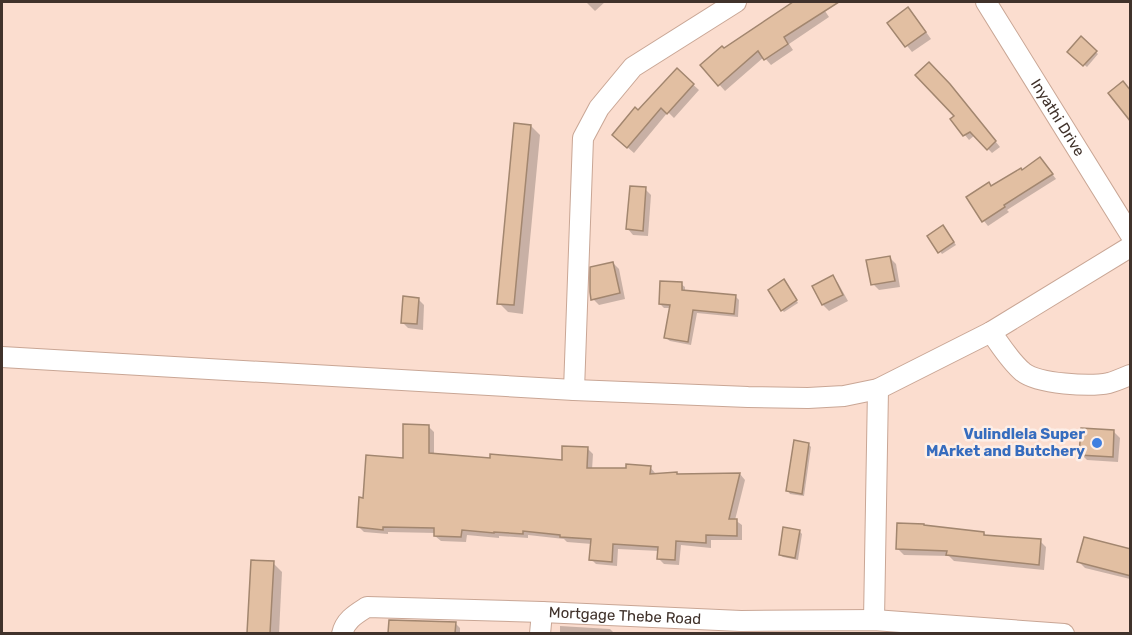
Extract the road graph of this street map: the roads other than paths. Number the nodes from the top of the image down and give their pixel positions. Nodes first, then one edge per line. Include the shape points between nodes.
1 (736, 2) edge
2 (986, 2) edge
3 (1131, 234) edge
4 (1131, 247) edge
5 (991, 332) junction
6 (2, 357) edge
7 (1131, 375) edge
8 (878, 389) junction
9 (574, 390) junction
10 (542, 612) junction
11 (874, 620) junction
12 (741, 627) edge
13 (342, 633) edge
14 (540, 633) edge
15 (1064, 633) edge

1 - 9 street via 633,67 599,108 583,138
2 - 3 street, Inyathi Drive
4 - 5 street
5 - 7 street via 1024,373 1039,380 1107,384
5 - 8 street
6 - 9 street
8 - 9 street via 808,398
8 - 11 street
10 - 12 street, Mortgage Thebe Road
10 - 13 street, Mortgage Thebe Road via 367,607 352,615
10 - 14 street
11 - 12 street, Mortgage Thebe Road
11 - 15 street, Mortgage Thebe Road

